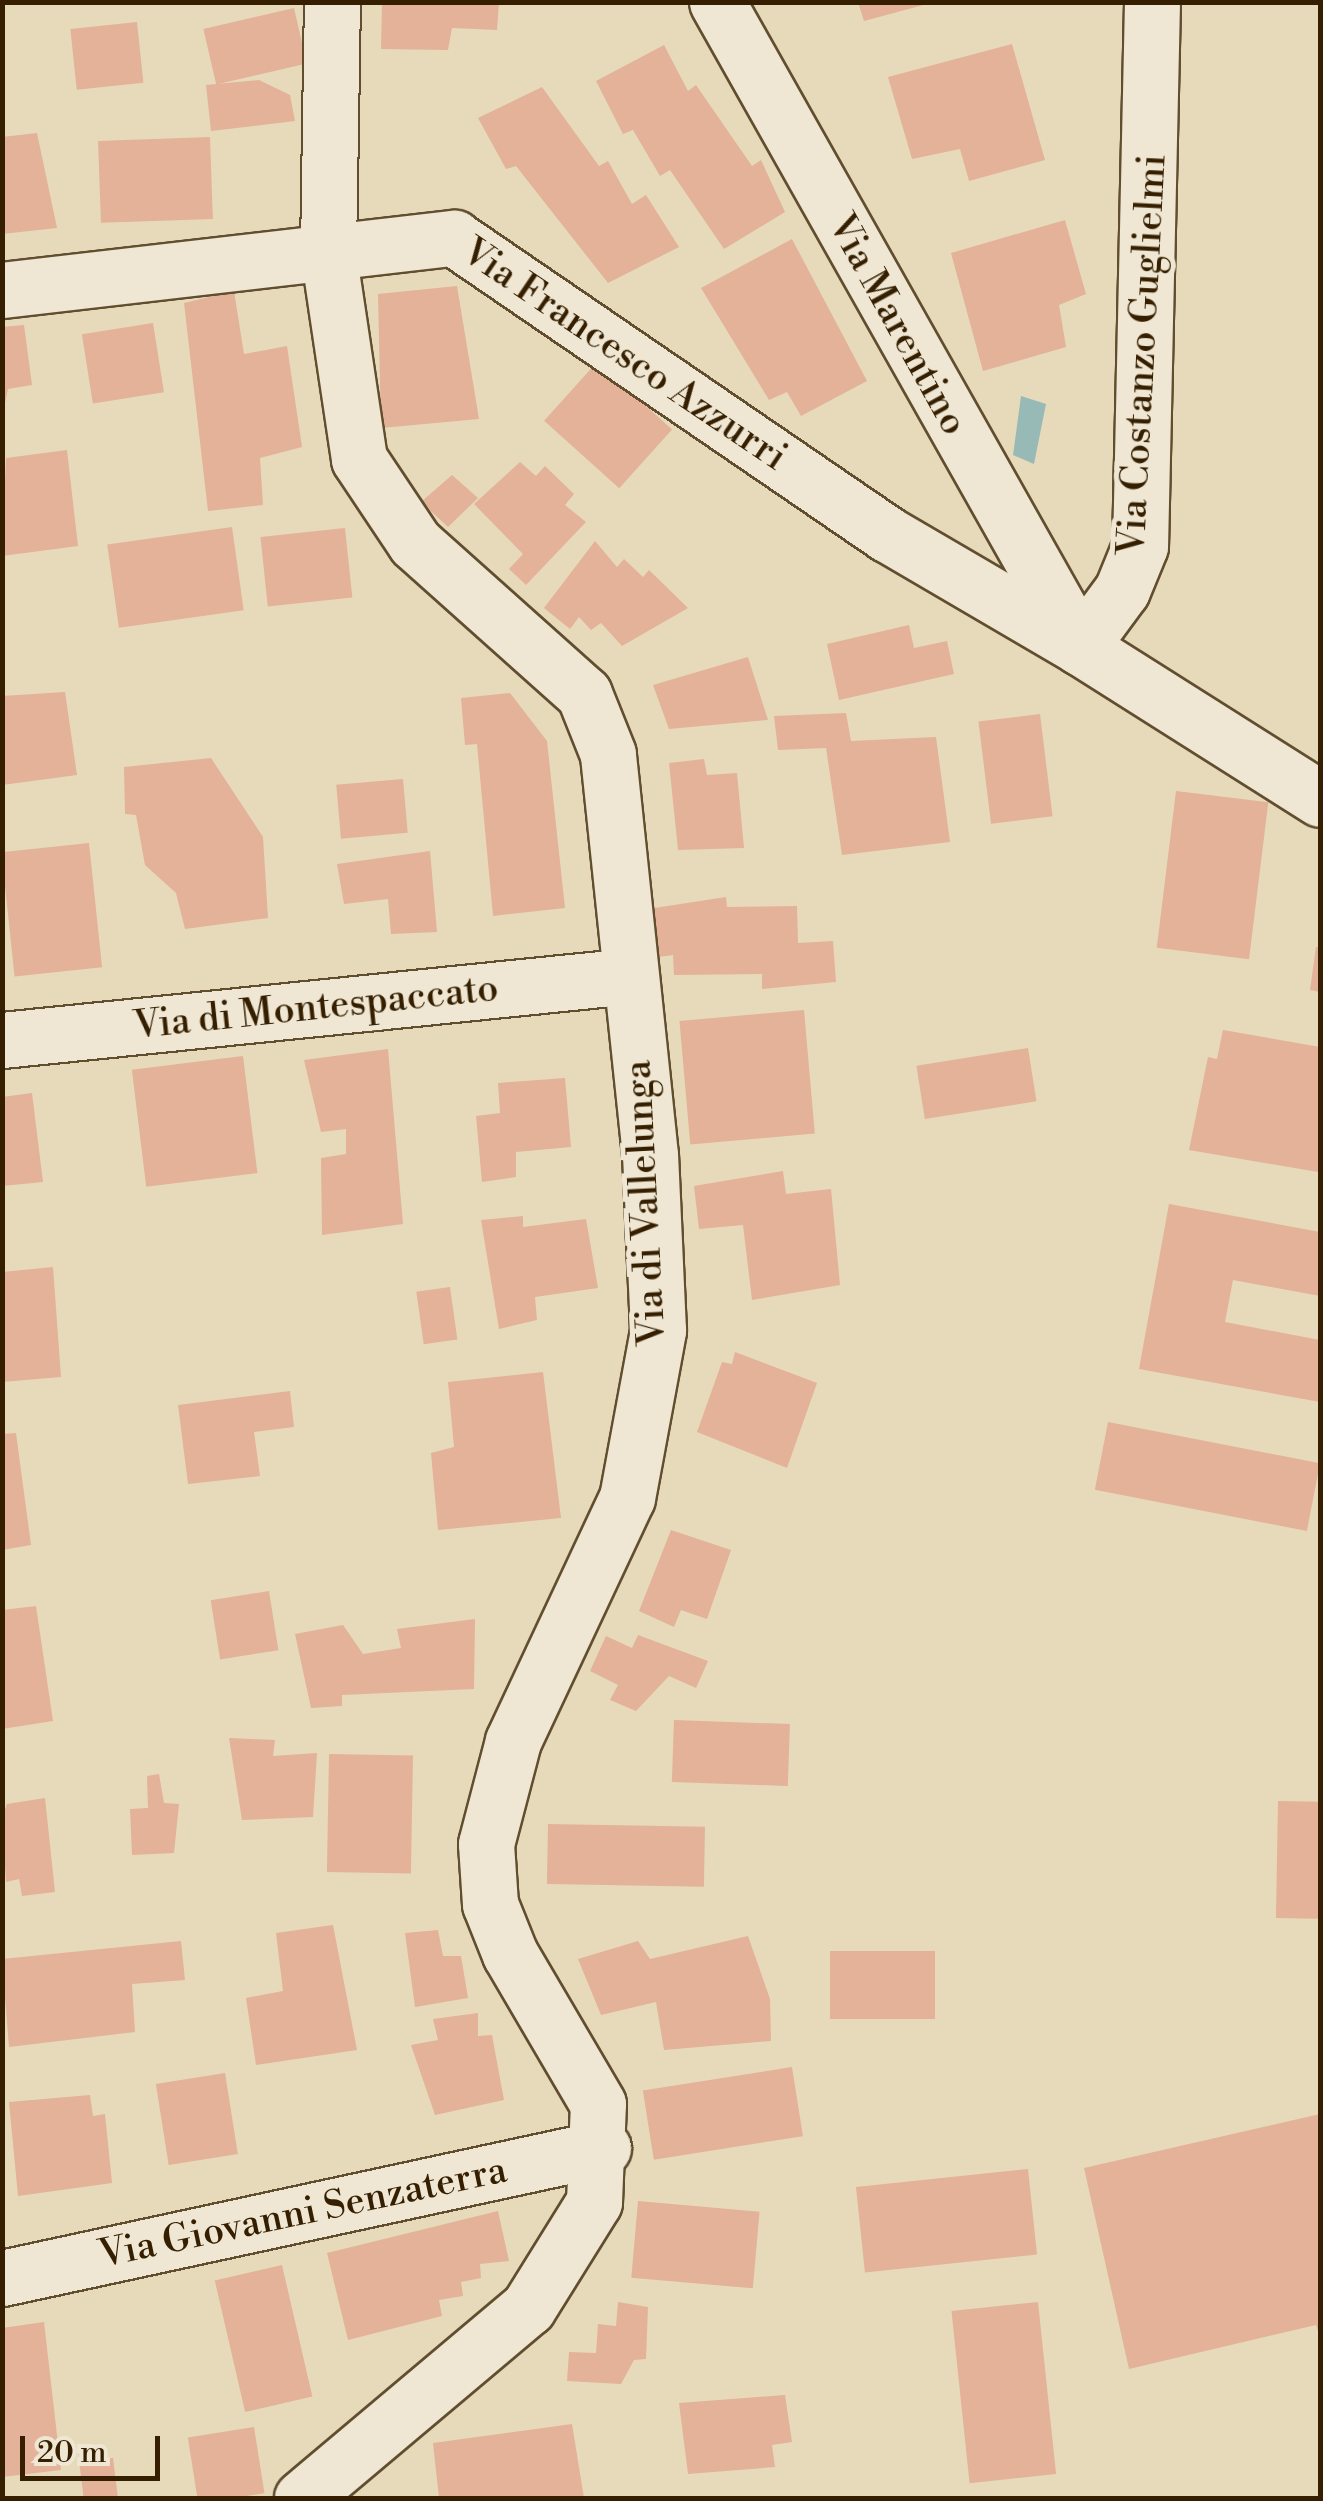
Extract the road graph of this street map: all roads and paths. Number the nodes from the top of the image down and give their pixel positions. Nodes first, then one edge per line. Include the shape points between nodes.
1 (332, 2) edge
2 (717, 2) edge
3 (1152, 2) edge
4 (328, 252) junction
5 (2, 290) edge
6 (1080, 647) junction
7 (1320, 798) edge
8 (630, 976) junction
9 (2, 1040) edge
10 (603, 2148) junction
11 (2, 2278) edge
12 (302, 2498) edge

1 - 4 street, Via di Vallelunga
2 - 6 street, Via Marentino
3 - 6 street, Via Costanzo Guglielmi via 1140,546 1122,590
4 - 5 street, Via Francesco Azzurri
4 - 6 street, Via Francesco Azzurri via 454,238 887,534
4 - 8 street, Via di Vallelunga via 354,438 379,500 594,710 612,780
6 - 7 street
8 - 9 street, Via di Montespaccato
8 - 10 street, Via di Vallelunga via 656,1245 651,1394 627,1498 500,1777 485,1863 510,1954 592,2090
10 - 11 street, Via Giovanni Senzaterra
10 - 12 street, Via di Vallelunga via 585,2225 544,2291

